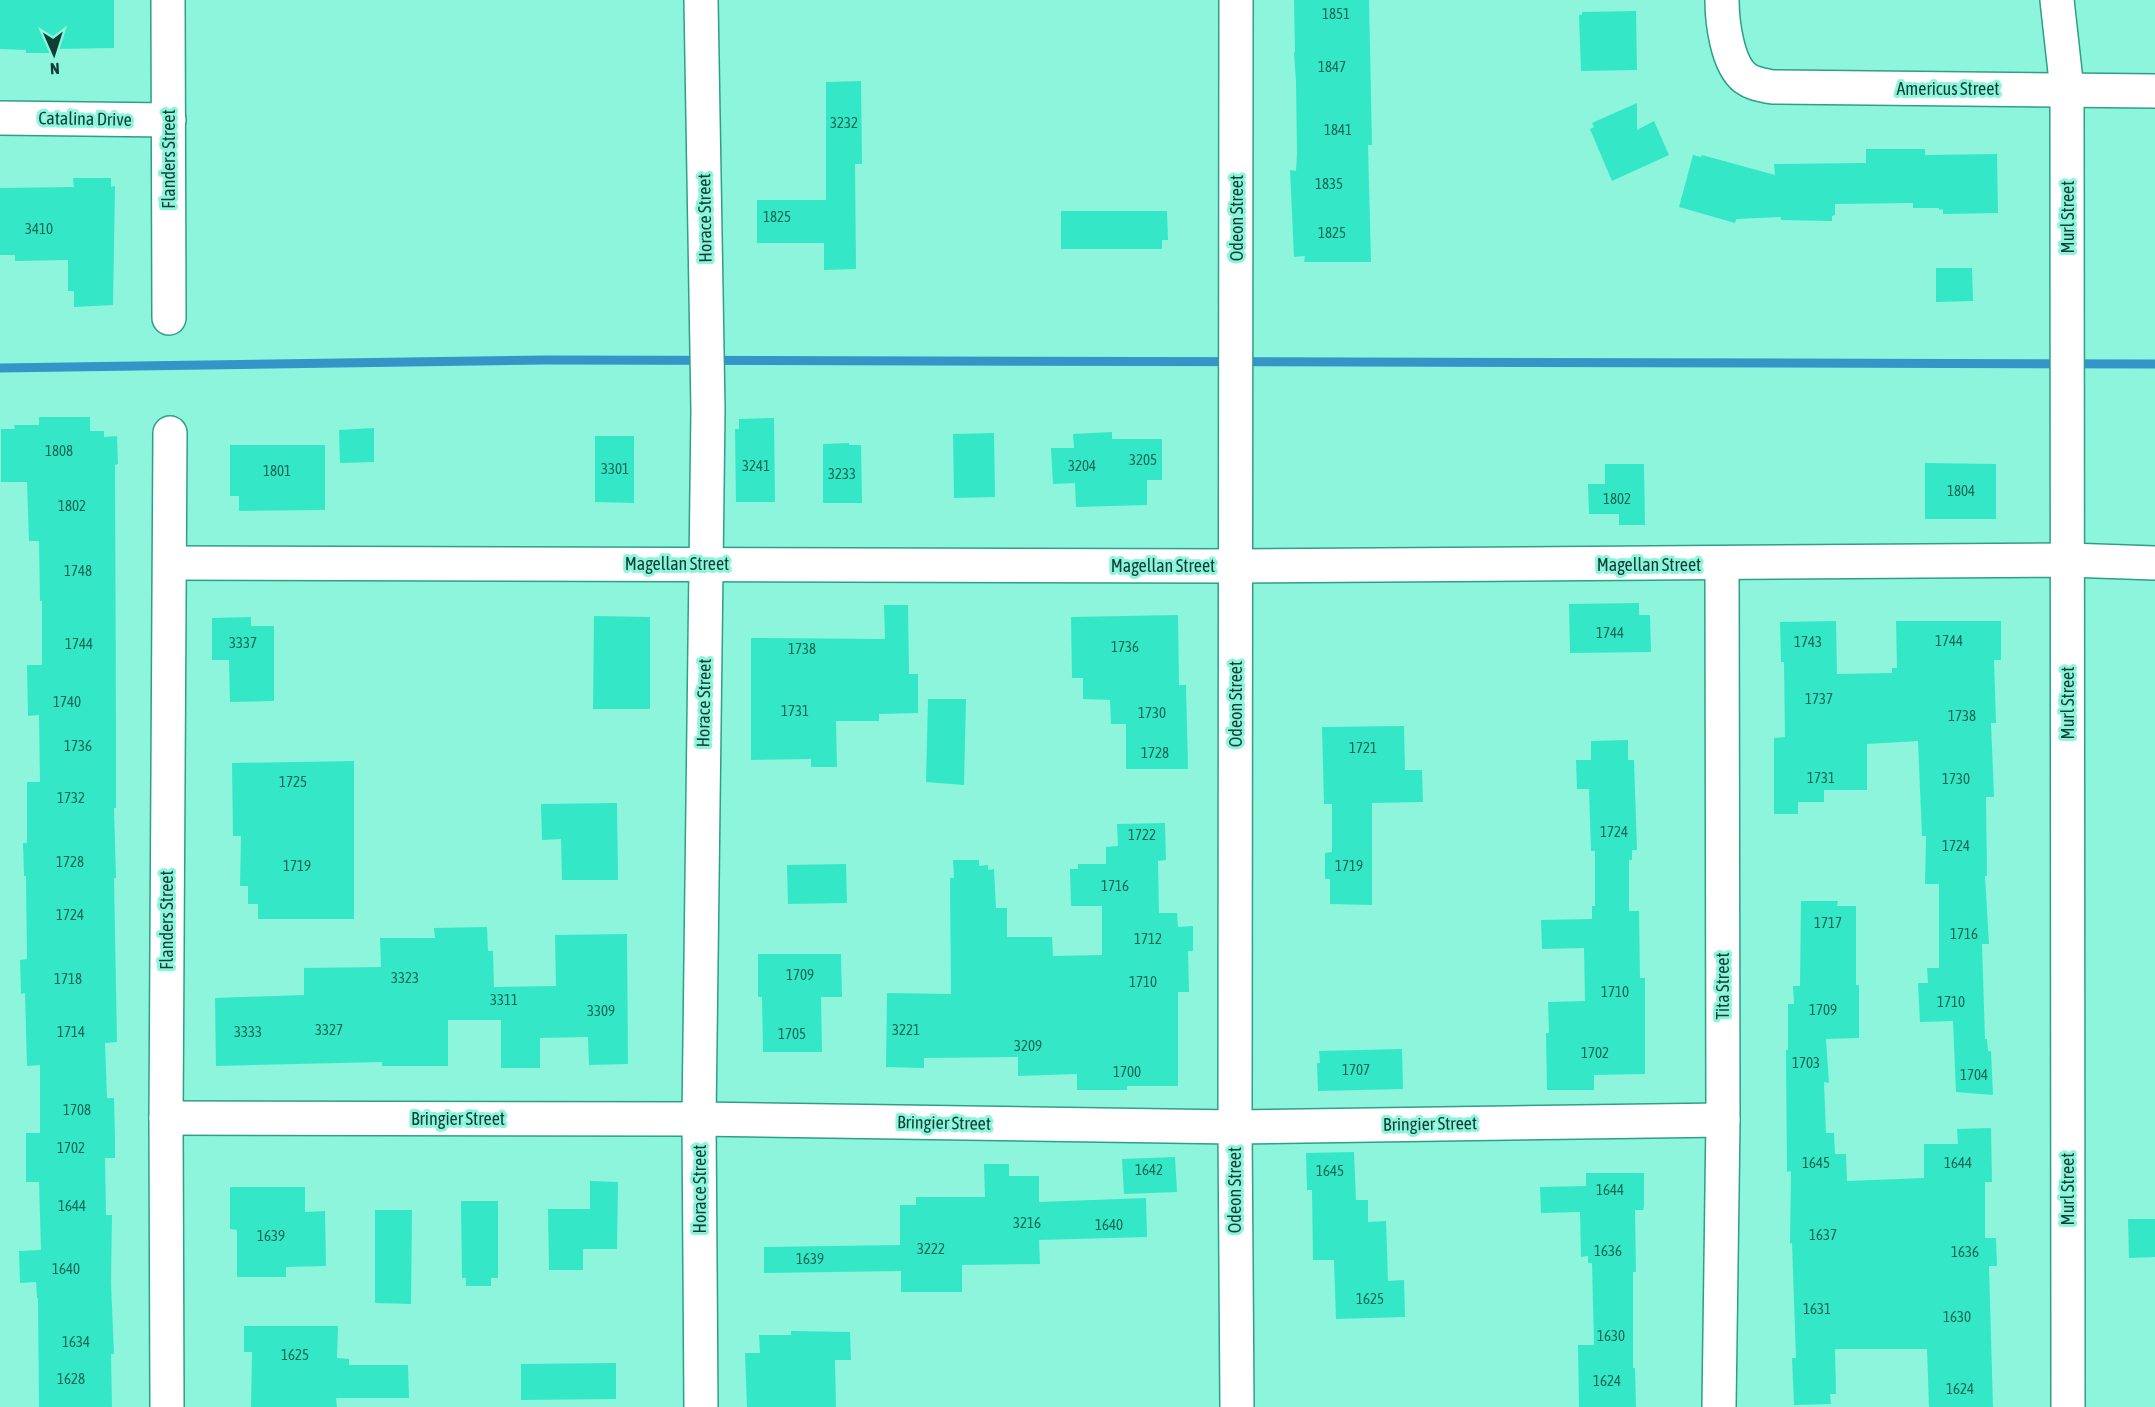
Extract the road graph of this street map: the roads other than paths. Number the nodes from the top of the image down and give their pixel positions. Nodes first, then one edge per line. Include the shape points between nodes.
1 (168, 0) edge
2 (701, 0) edge
3 (1236, 0) edge
4 (1722, 0) edge
5 (2057, 0) edge
6 (2067, 90) junction
7 (2155, 91) edge
8 (0, 118) edge
9 (169, 120) junction
10 (169, 318) dead end
11 (170, 433) dead end
12 (2068, 560) junction
13 (170, 563) junction
14 (2155, 563) edge
15 (706, 564) junction
16 (1722, 564) junction
17 (1236, 566) junction
18 (166, 1118) junction
19 (699, 1119) junction
20 (1723, 1120) junction
21 (1235, 1127) junction
22 (167, 1407) edge
23 (701, 1407) edge
24 (1237, 1407) edge
25 (1719, 1407) edge
26 (2068, 1407) edge

1 - 9 street, Flanders Street
2 - 15 street, Horace Street via 708,410
3 - 17 street, Odeon Street
4 - 6 street, Americus Street via 1725,39 1733,60 1743,77 1755,83 1772,87
5 - 6 street, Murl Street
6 - 7 street, Americus Street
6 - 12 street, Murl Street
8 - 9 street, Catalina Drive
9 - 10 street, Flanders Street
11 - 13 street, Flanders Street
12 - 14 street, Magellan Street
12 - 16 street, Magellan Street
12 - 26 street, Murl Street
13 - 15 street, Magellan Street
13 - 18 street, Flanders Street
15 - 17 street, Magellan Street
15 - 19 street, Horace Street
16 - 17 street, Magellan Street
16 - 20 street, Tita Street
17 - 21 street, Odeon Street
18 - 19 street, Bringier Street
18 - 22 street, Flanders Street
19 - 21 street, Bringier Street
19 - 23 street, Horace Street
20 - 21 street, Bringier Street
20 - 25 street, Tita Street
21 - 24 street, Odeon Street

